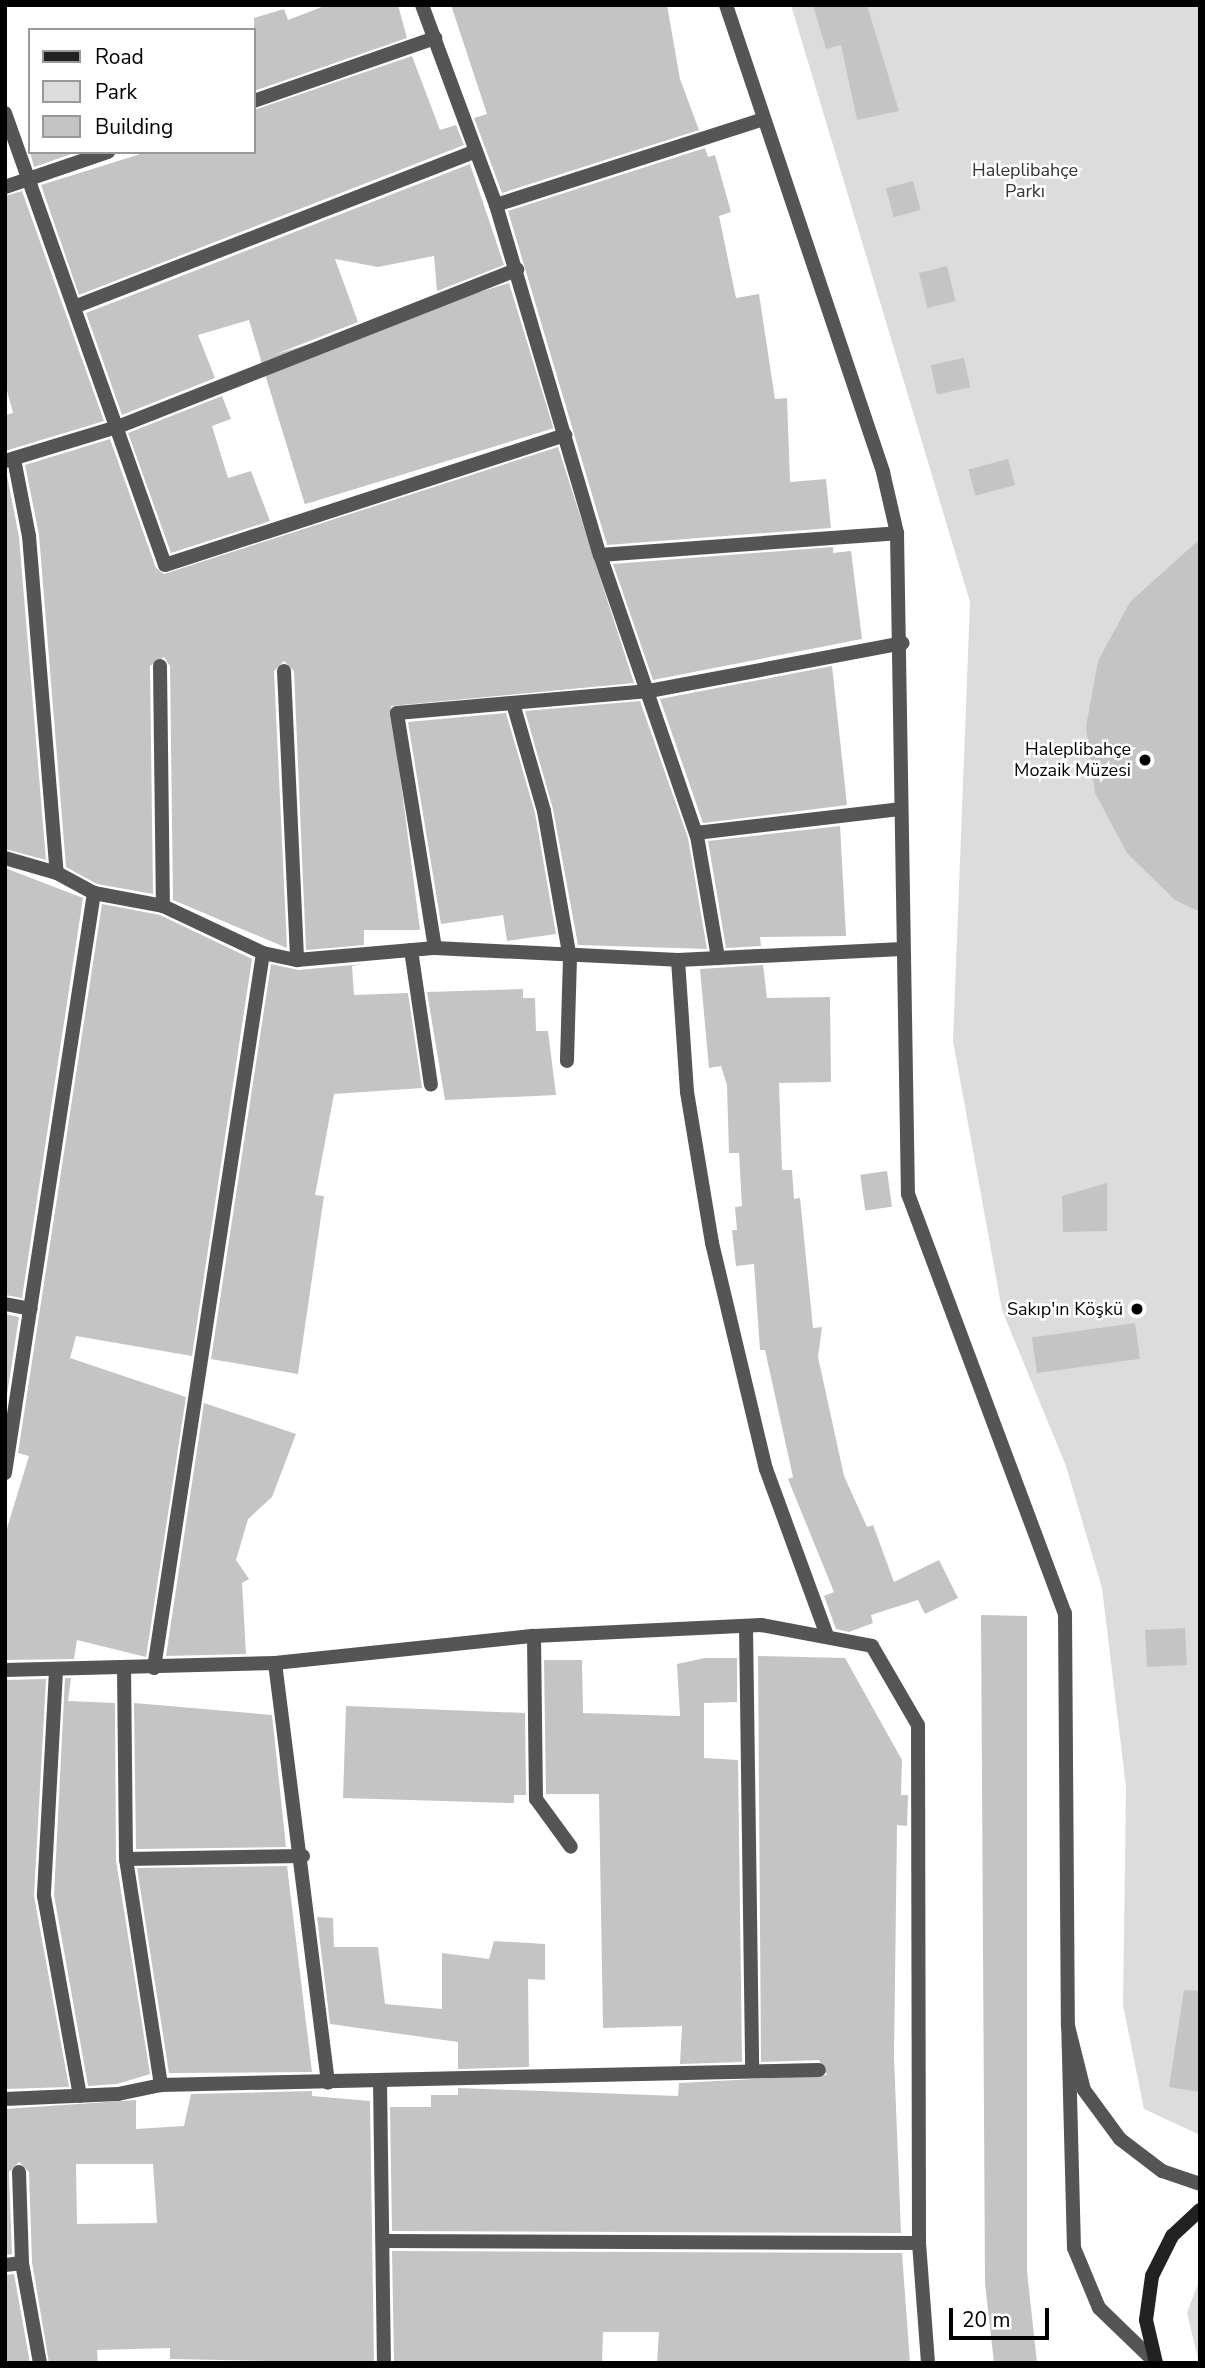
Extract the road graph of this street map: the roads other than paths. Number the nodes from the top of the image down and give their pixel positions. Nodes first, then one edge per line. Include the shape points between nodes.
1 (422, 5) edge
2 (726, 5) edge
3 (435, 38) junction
4 (256, 100) edge
5 (5, 113) edge
6 (764, 119) junction
7 (476, 152) junction
8 (102, 154) edge
9 (31, 179) junction
10 (5, 187) edge
11 (496, 205) junction
12 (517, 270) junction
13 (74, 307) junction
14 (120, 426) junction
15 (565, 435) junction
16 (9, 460) edge
17 (897, 533) junction
18 (600, 555) junction
19 (903, 643) junction
20 (160, 666) dead end
21 (284, 671) dead end
22 (649, 691) junction
23 (514, 707) junction
24 (900, 808) junction
25 (695, 832) junction
26 (5, 858) edge
27 (57, 873) junction
28 (94, 893) junction
29 (163, 906) junction
30 (435, 948) junction
31 (902, 949) junction
32 (411, 950) junction
33 (262, 953) junction
34 (570, 958) junction
35 (718, 958) junction
36 (297, 960) junction
37 (678, 960) junction
38 (567, 1061) dead end
39 (431, 1085) dead end
40 (5, 1304) edge
41 (31, 1309) junction
42 (5, 1473) edge
43 (746, 1626) junction
44 (534, 1636) junction
45 (827, 1636) junction
46 (275, 1663) junction
47 (124, 1667) junction
48 (154, 1668) junction
49 (5, 1670) edge
50 (56, 1671) junction
51 (571, 1847) dead end
52 (303, 1856) junction
53 (126, 1859) junction
54 (1068, 2026) junction
55 (819, 2070) dead end
56 (752, 2071) junction
57 (380, 2081) junction
58 (328, 2083) junction
59 (161, 2085) junction
60 (80, 2096) junction
61 (5, 2099) edge
62 (19, 2172) dead end
63 (1200, 2184) edge
64 (1200, 2210) edge
65 (383, 2241) junction
66 (919, 2243) junction
67 (22, 2263) junction
68 (5, 2265) edge
69 (40, 2363) edge
70 (384, 2363) edge
71 (928, 2363) edge
72 (1156, 2363) edge

1 - 3 street
2 - 6 street
3 - 4 street
3 - 7 street
5 - 9 street
6 - 11 street
6 - 17 street via 883,472
7 - 11 street
7 - 13 street
8 - 9 street
9 - 10 street
9 - 13 street
11 - 12 street
12 - 14 street
12 - 15 street
13 - 14 street
14 - 15 street via 165,565
14 - 16 street
15 - 18 street
16 - 27 street via 29,536
17 - 18 street
17 - 19 street
18 - 22 street
19 - 22 street
19 - 24 street
20 - 29 street
21 - 36 street
22 - 23 street
22 - 25 street
23 - 30 street via 397,713
23 - 34 street via 544,811
24 - 25 street
24 - 31 street
25 - 35 street
26 - 27 street
27 - 28 street
28 - 29 street
28 - 41 street
29 - 33 street
30 - 32 street
30 - 34 street
31 - 35 street
31 - 54 street via 908,1194 1065,1614
32 - 36 street
32 - 39 street
33 - 36 street
33 - 48 street
34 - 37 street
34 - 38 street
35 - 37 street
37 - 45 street via 687,1092 712,1243 766,1469
40 - 41 street
41 - 42 street
43 - 44 street
43 - 45 street
43 - 56 street
44 - 46 street
44 - 51 street via 536,1799
45 - 66 street via 872,1646 918,1724
46 - 48 street
46 - 52 street
47 - 48 street
47 - 50 street
47 - 53 street
49 - 50 street
50 - 60 street via 44,1896
52 - 53 street
52 - 58 street
53 - 59 street
54 - 63 street via 1084,2090 1121,2139 1162,2171
54 - 72 street via 1073,2248 1098,2308
55 - 56 street
56 - 57 street
57 - 58 street
57 - 65 street
58 - 59 street
59 - 60 street
60 - 61 street
62 - 67 street
64 - 72 main road via 1172,2236 1152,2276 1146,2320
65 - 66 street
65 - 70 street
66 - 71 street
67 - 68 street
67 - 69 street

